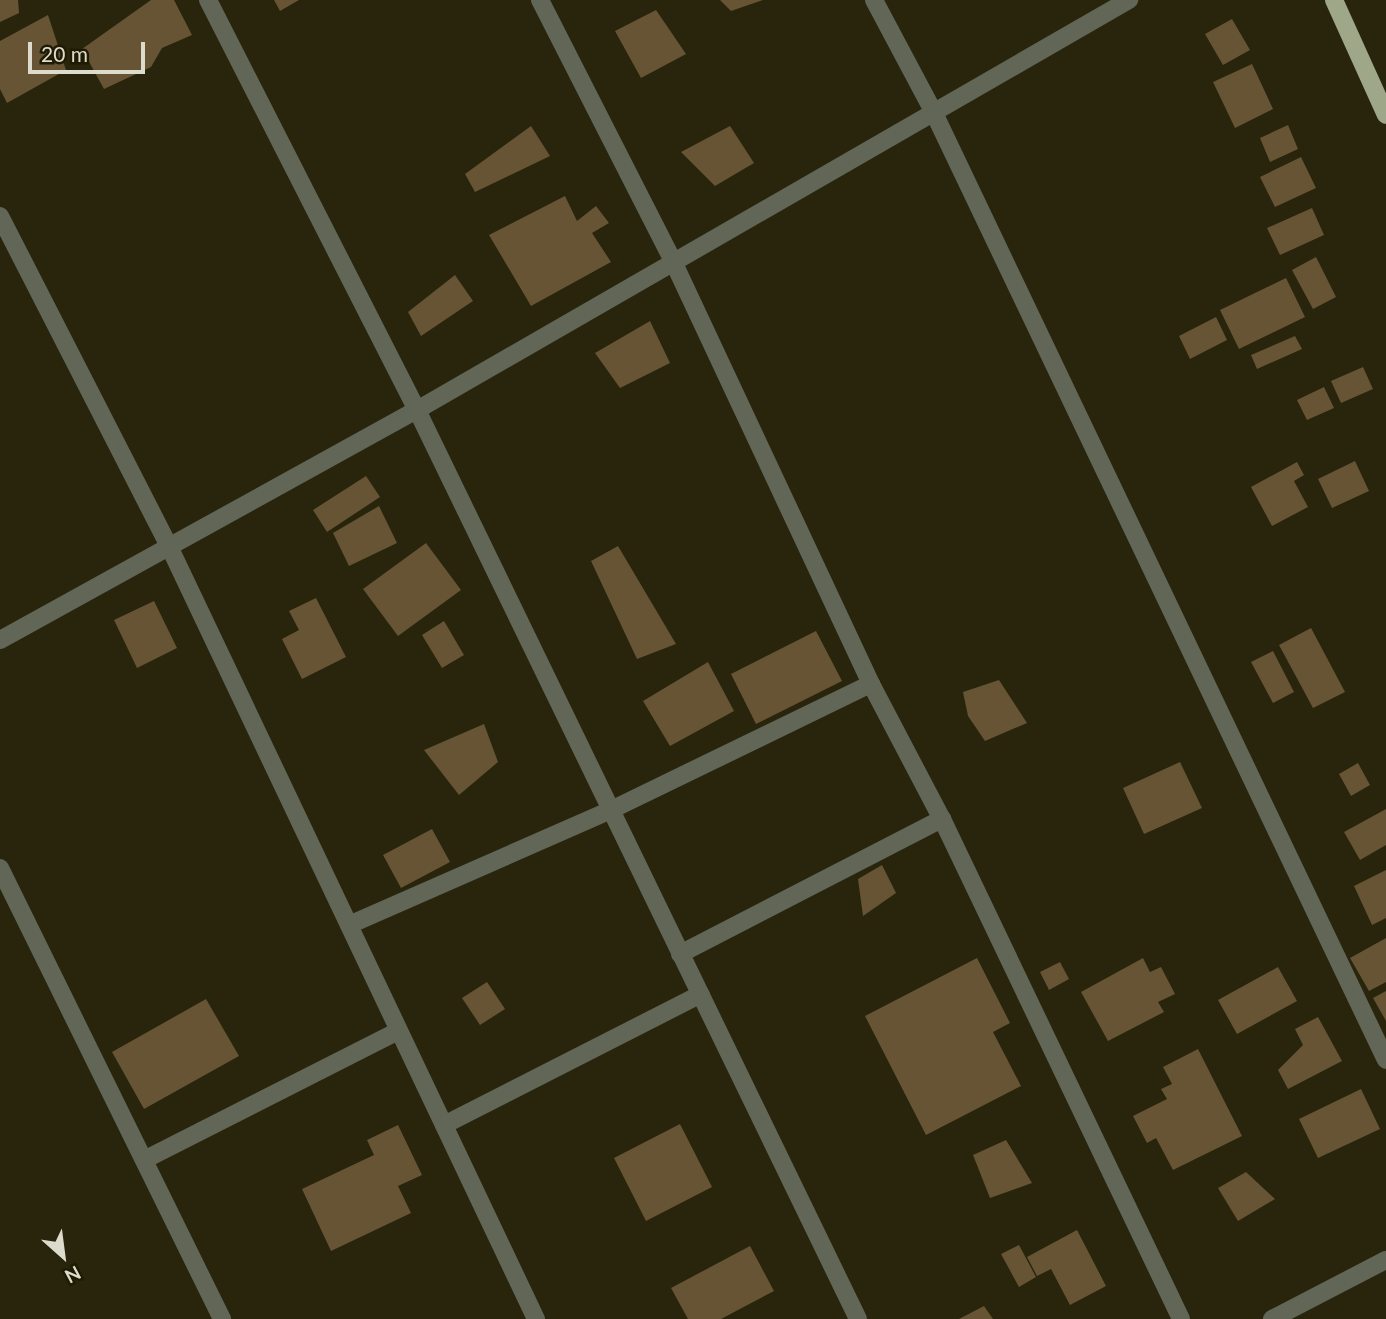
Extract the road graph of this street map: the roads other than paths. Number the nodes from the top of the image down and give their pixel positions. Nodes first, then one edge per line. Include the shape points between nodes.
1 (208, 0) edge
2 (540, 0) edge
3 (874, 0) edge
4 (1129, 0) edge
5 (1334, 0) edge
6 (934, 113) junction
7 (1386, 115) edge
8 (0, 216) edge
9 (672, 259) junction
10 (417, 410) junction
11 (168, 544) junction
12 (0, 640) edge
13 (871, 684) junction
14 (611, 810) junction
15 (942, 819) junction
16 (0, 868) edge
17 (349, 926) junction
18 (680, 954) junction
19 (701, 994) junction
20 (398, 1031) junction
21 (1386, 1060) edge
22 (444, 1125) junction
23 (144, 1160) junction
24 (1386, 1260) edge
25 (222, 1319) edge
26 (536, 1319) edge
27 (858, 1319) edge
28 (1181, 1319) edge
29 (1272, 1319) edge

1 - 10 street
2 - 9 street
3 - 6 street
4 - 6 street
5 - 7 main road
6 - 9 street
6 - 21 street
8 - 11 street
9 - 10 street
9 - 13 street
10 - 11 street
10 - 14 street
11 - 12 street
11 - 17 street
13 - 14 street
13 - 15 street
14 - 17 street
14 - 18 street
15 - 18 street
15 - 28 street
16 - 23 street
17 - 20 street
18 - 19 street
19 - 22 street
19 - 27 street
20 - 22 street
20 - 23 street
22 - 26 street
23 - 25 street
24 - 29 street

